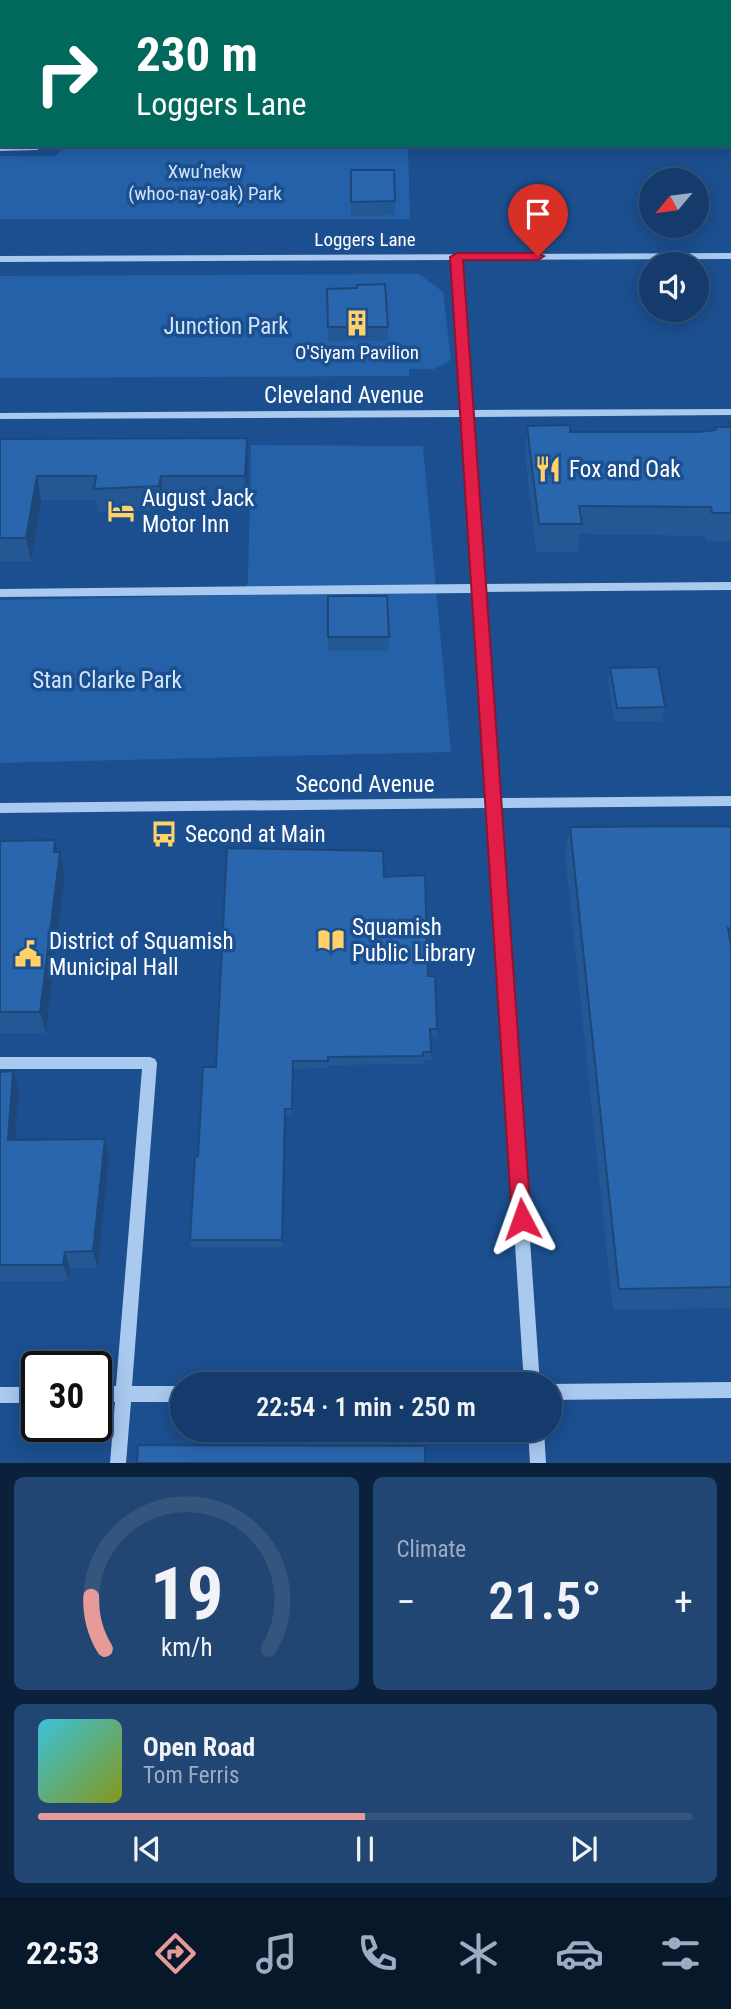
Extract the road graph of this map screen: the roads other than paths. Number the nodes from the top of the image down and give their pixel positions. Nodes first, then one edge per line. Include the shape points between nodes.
1 (731, 256) edge
2 (457, 257) junction
3 (0, 259) edge
4 (731, 412) edge
5 (467, 413) junction
6 (0, 416) edge
7 (731, 586) edge
8 (479, 589) junction
9 (0, 593) edge
10 (731, 802) edge
11 (493, 804) junction
12 (0, 808) edge
13 (0, 1063) edge
14 (531, 1372) edge
15 (731, 1390) edge
16 (562, 1392) edge
17 (112, 1394) edge
18 (124, 1394) junction
19 (170, 1394) edge
20 (0, 1395) edge
21 (21, 1395) edge
22 (537, 1442) edge
23 (118, 1463) edge
24 (538, 1463) edge

1 - 2 street, Loggers Lane
2 - 3 street, Loggers Lane
2 - 5 street
4 - 5 street, Cleveland Avenue
5 - 6 street, Cleveland Avenue
5 - 8 street
7 - 8 street
8 - 9 street
8 - 11 street
10 - 11 street, Second Avenue
11 - 12 street, Second Avenue
11 - 14 street
13 - 18 street via 149,1063
15 - 16 street
17 - 18 street
18 - 19 street
18 - 23 street
20 - 21 street
22 - 24 street

